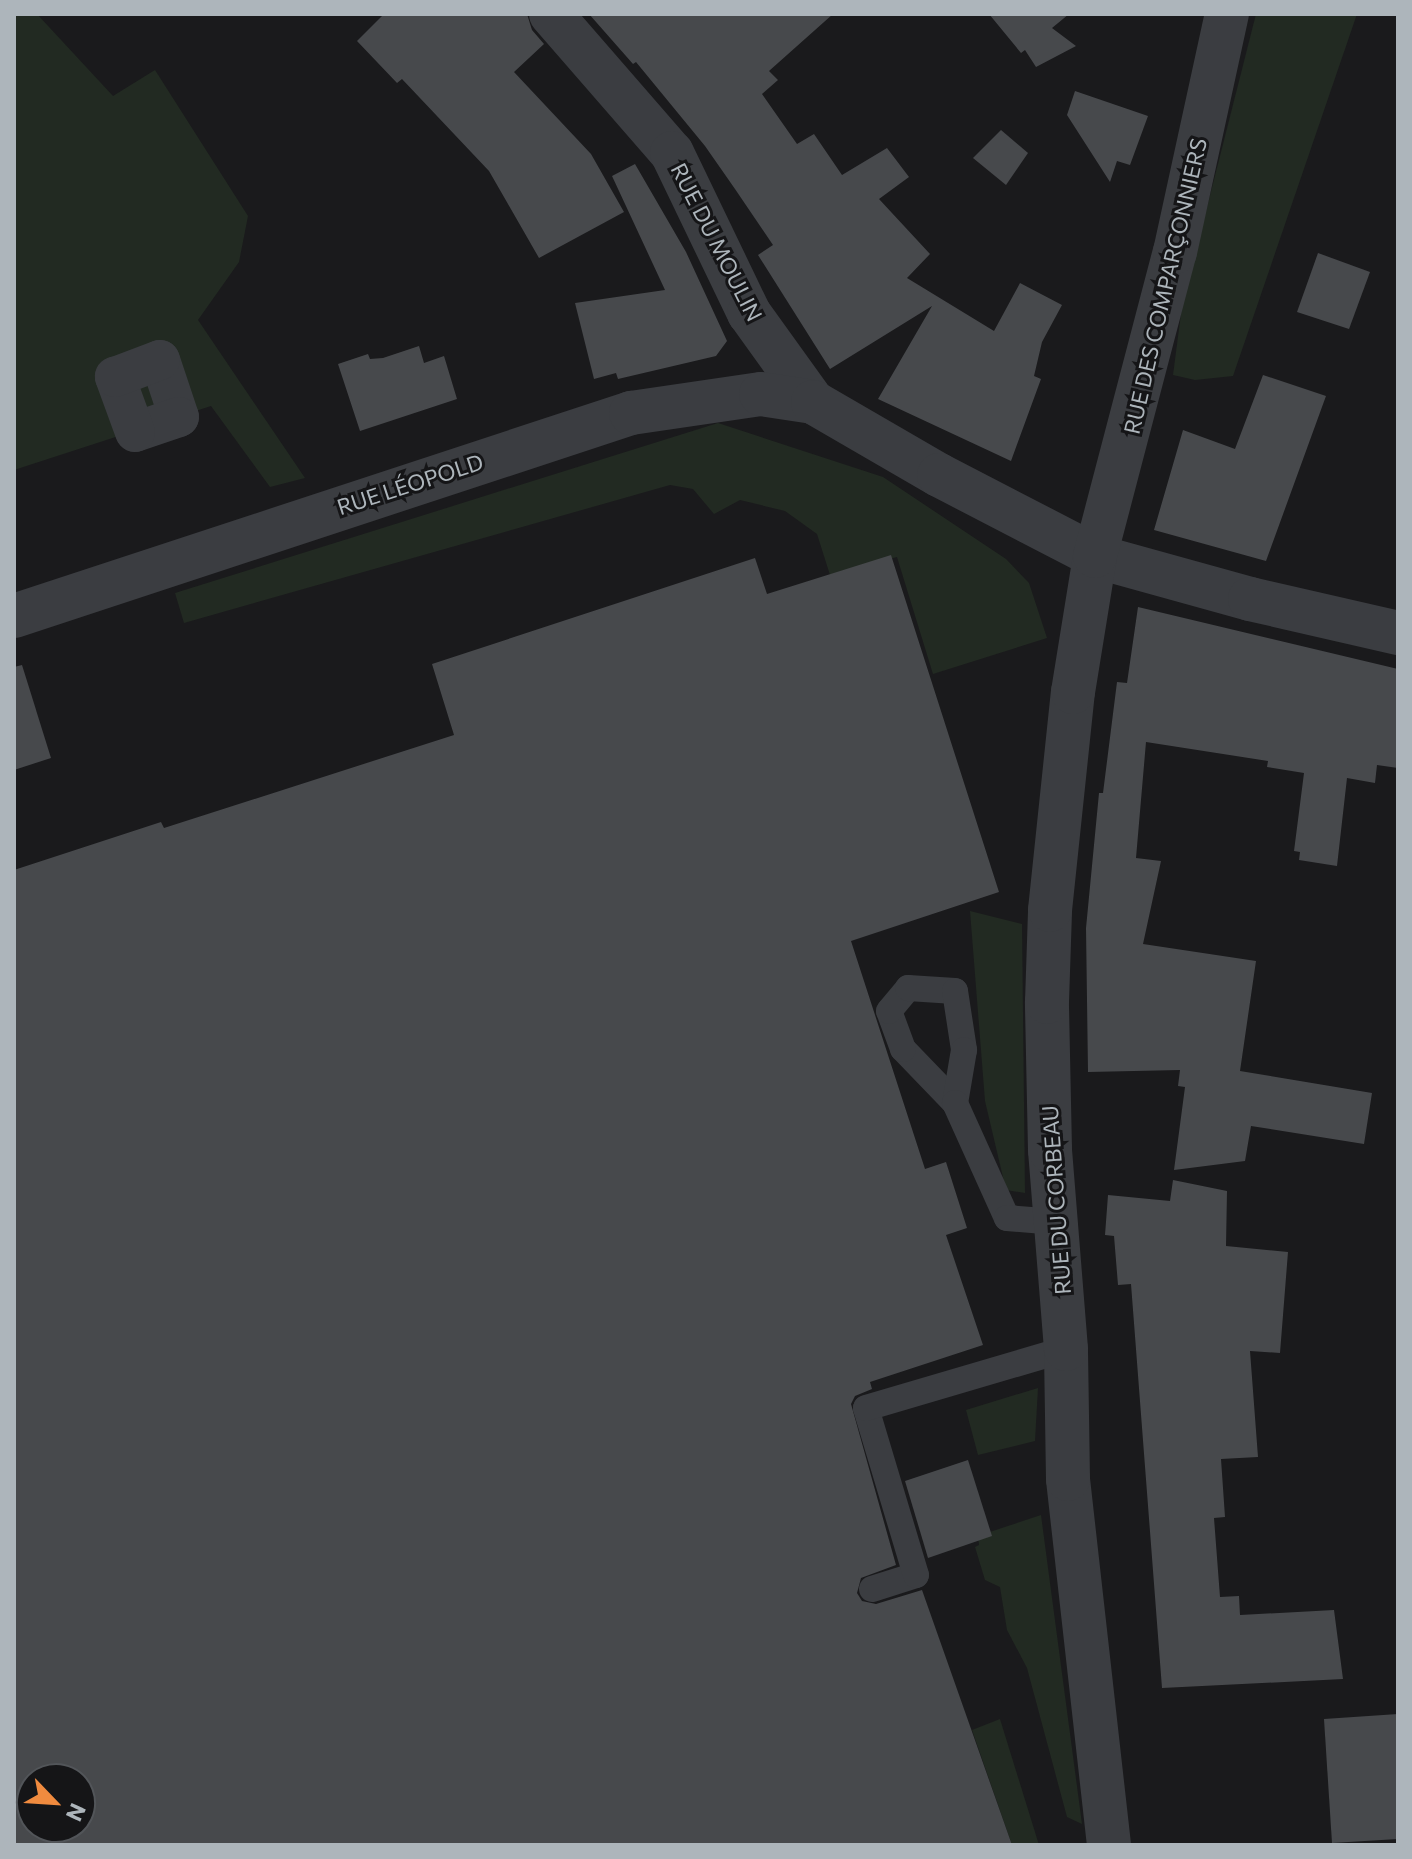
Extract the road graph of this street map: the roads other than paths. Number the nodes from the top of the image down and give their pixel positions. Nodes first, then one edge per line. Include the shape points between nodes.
1 (551, 14) edge
2 (1227, 14) edge
3 (813, 402) junction
4 (1095, 556) junction
5 (14, 616) edge
6 (1398, 633) edge
7 (955, 1103) dead end
8 (1056, 1222) junction
9 (1066, 1349) junction
10 (872, 1589) dead end
11 (1109, 1845) edge

1 - 3 street, RUE DU MOULIN via 672,153 749,313
2 - 4 street, RUE DES COMPARÇONNIERS via 1175,252
3 - 4 street
3 - 5 street, RUE LÉOPOLD via 761,394 631,413
4 - 6 street
4 - 8 street, RUE DU CORBEAU via 1073,692 1050,910 1047,1016
7 - 8 lane via 1007,1218
8 - 9 street, RUE DU CORBEAU
9 - 10 lane via 866,1408 916,1575
9 - 11 street, RUE DU CORBEAU via 1068,1479

